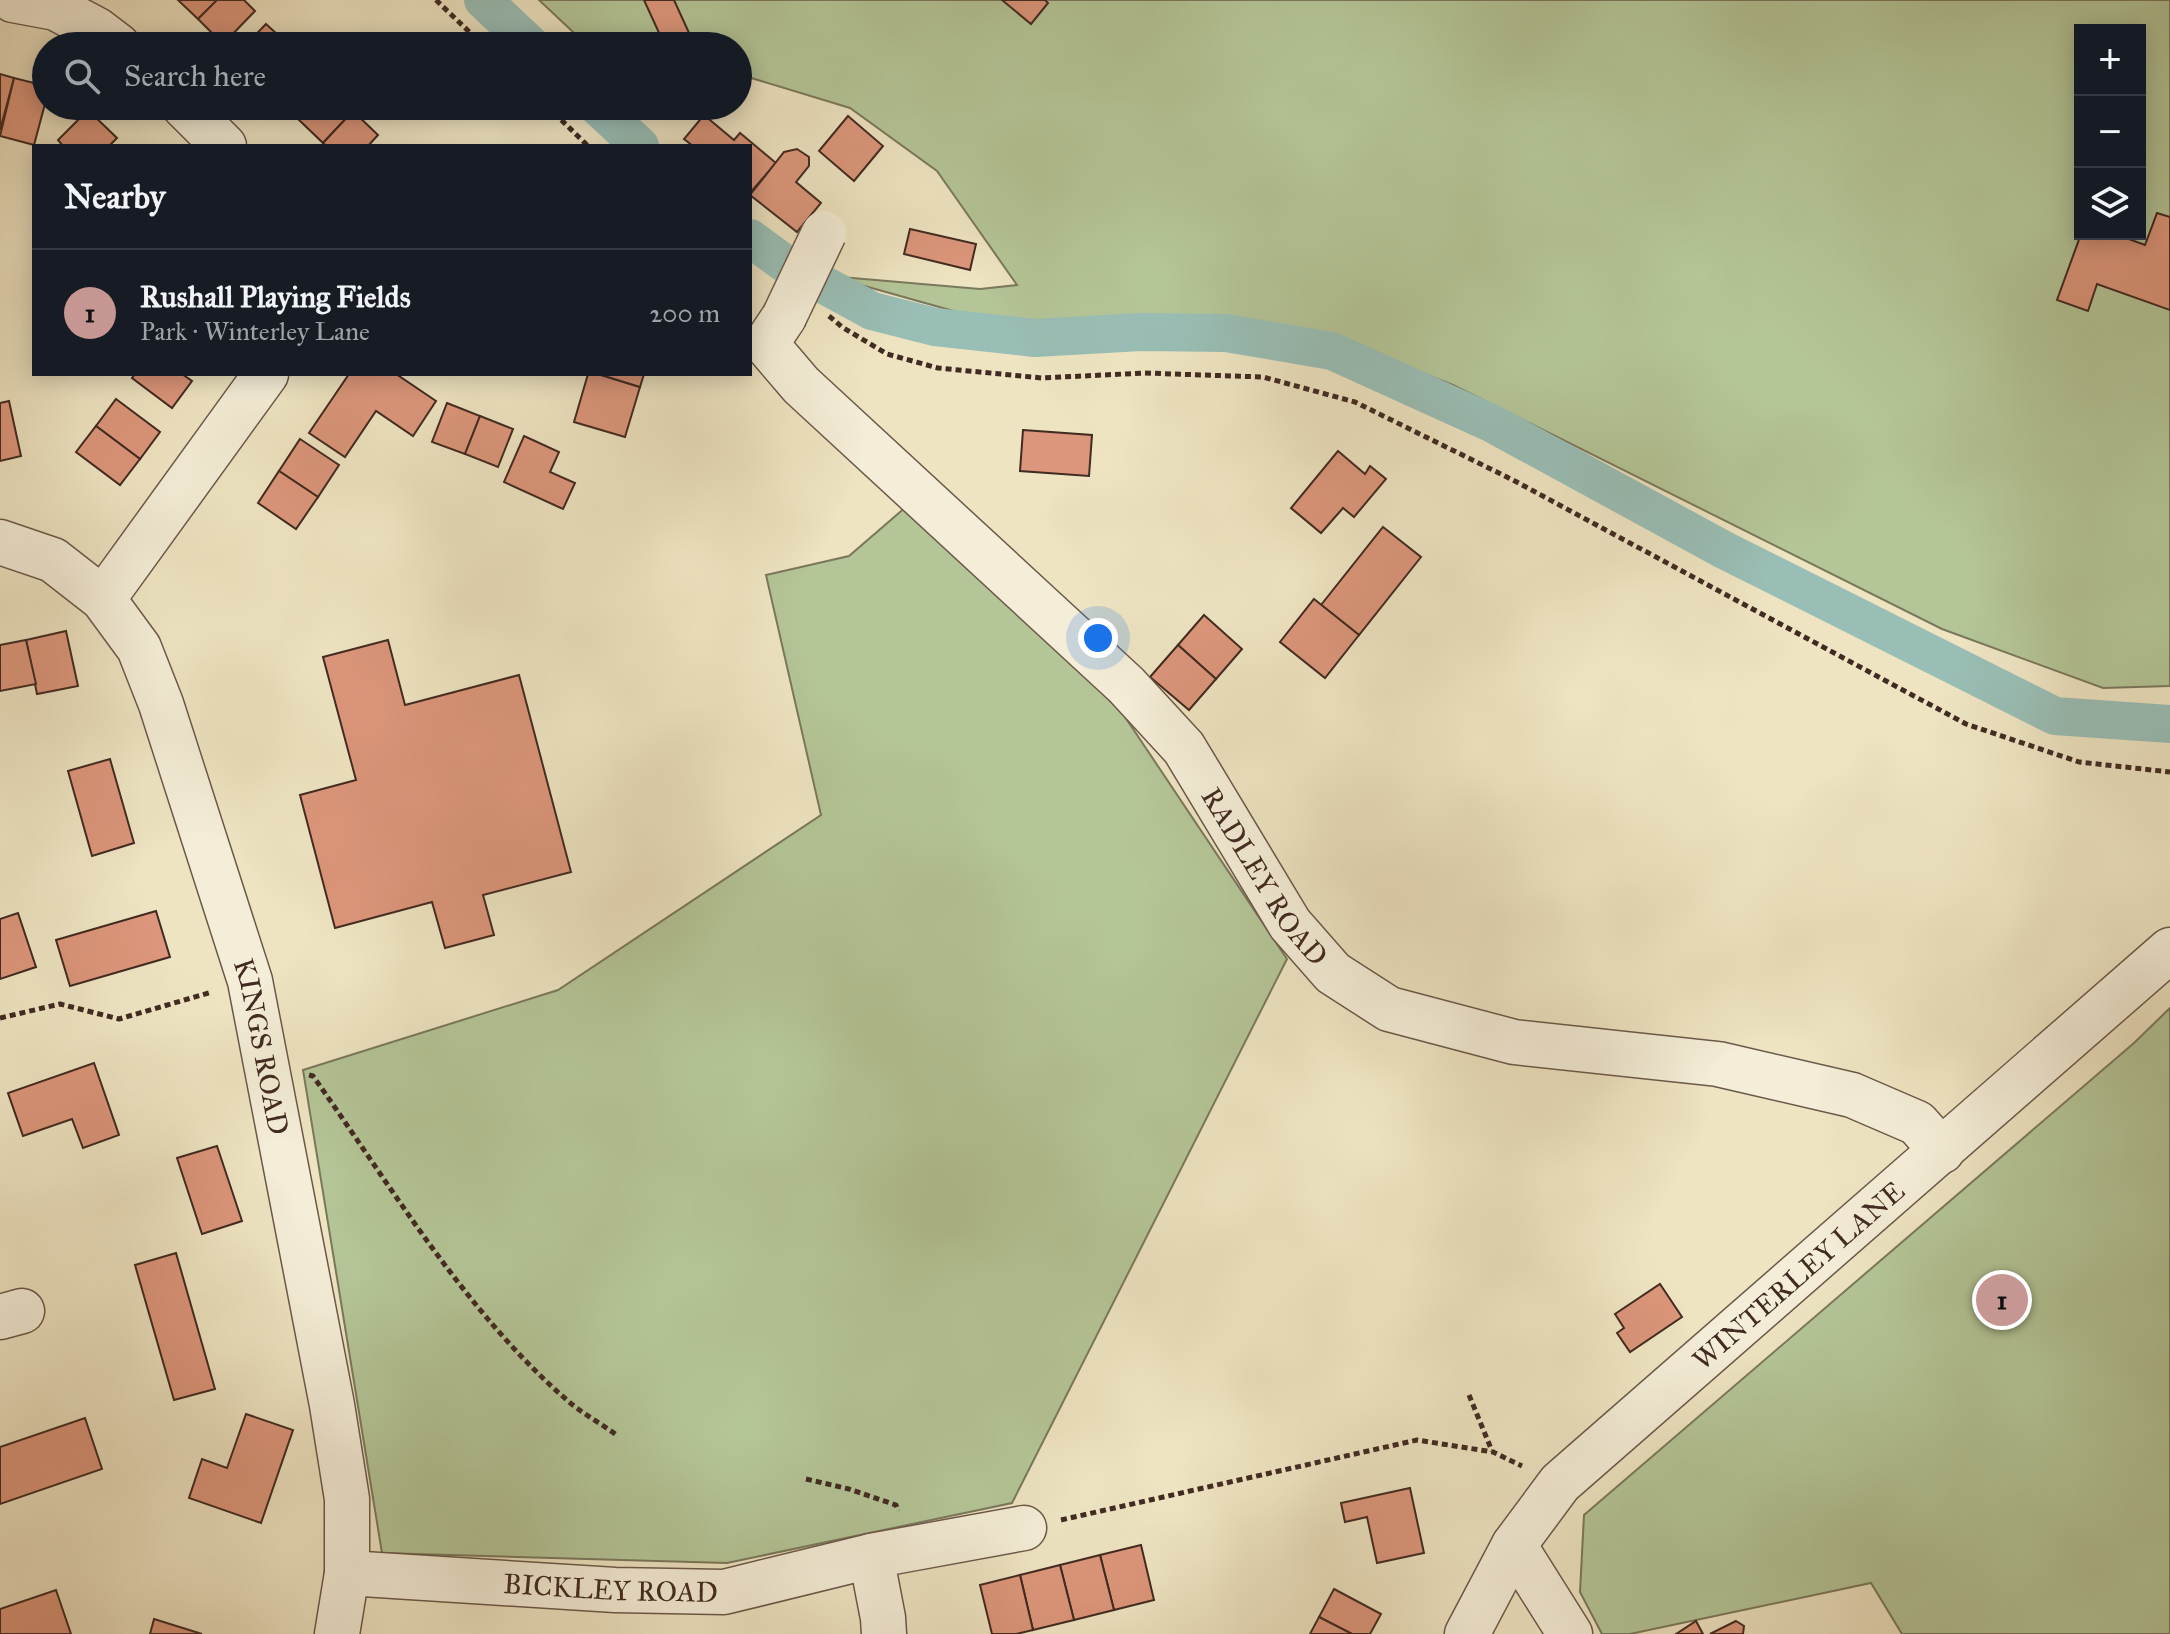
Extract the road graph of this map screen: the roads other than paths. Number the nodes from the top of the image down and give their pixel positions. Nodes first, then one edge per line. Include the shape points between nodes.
1 (13, 0) edge
2 (100, 32) edge
3 (198, 120) edge
4 (222, 144) edge
5 (824, 233) dead end
6 (265, 376) edge
7 (0, 542) edge
8 (103, 599) junction
9 (2170, 950) edge
10 (1942, 1151) junction
11 (1024, 1528) road end
12 (1514, 1545) junction
13 (891, 1553) junction
14 (347, 1573) junction
15 (337, 1634) edge
16 (884, 1634) edge
17 (1467, 1634) edge
18 (1570, 1634) edge

1 - 2 street via 56,8
3 - 4 street
5 - 10 street, RADLEY ROAD, bridge via 803,313 766,344 801,385 1126,685 1184,748 1290,924 1333,973 1389,1009 1514,1042 1718,1064 1852,1095 1917,1123
6 - 8 street
7 - 8 street, KINGS ROAD via 53,560
8 - 14 street, KINGS ROAD via 139,648 161,704 250,981 332,1405 347,1499
9 - 10 street, WINTERLEY LANE via 2093,1041
10 - 12 street, WINTERLEY LANE via 1560,1483
11 - 13 street, BICKLEY ROAD
12 - 17 street, WINTERLEY LANE
12 - 18 street
13 - 14 street, BICKLEY ROAD via 724,1592
13 - 16 street
14 - 15 street, KINGS ROAD

